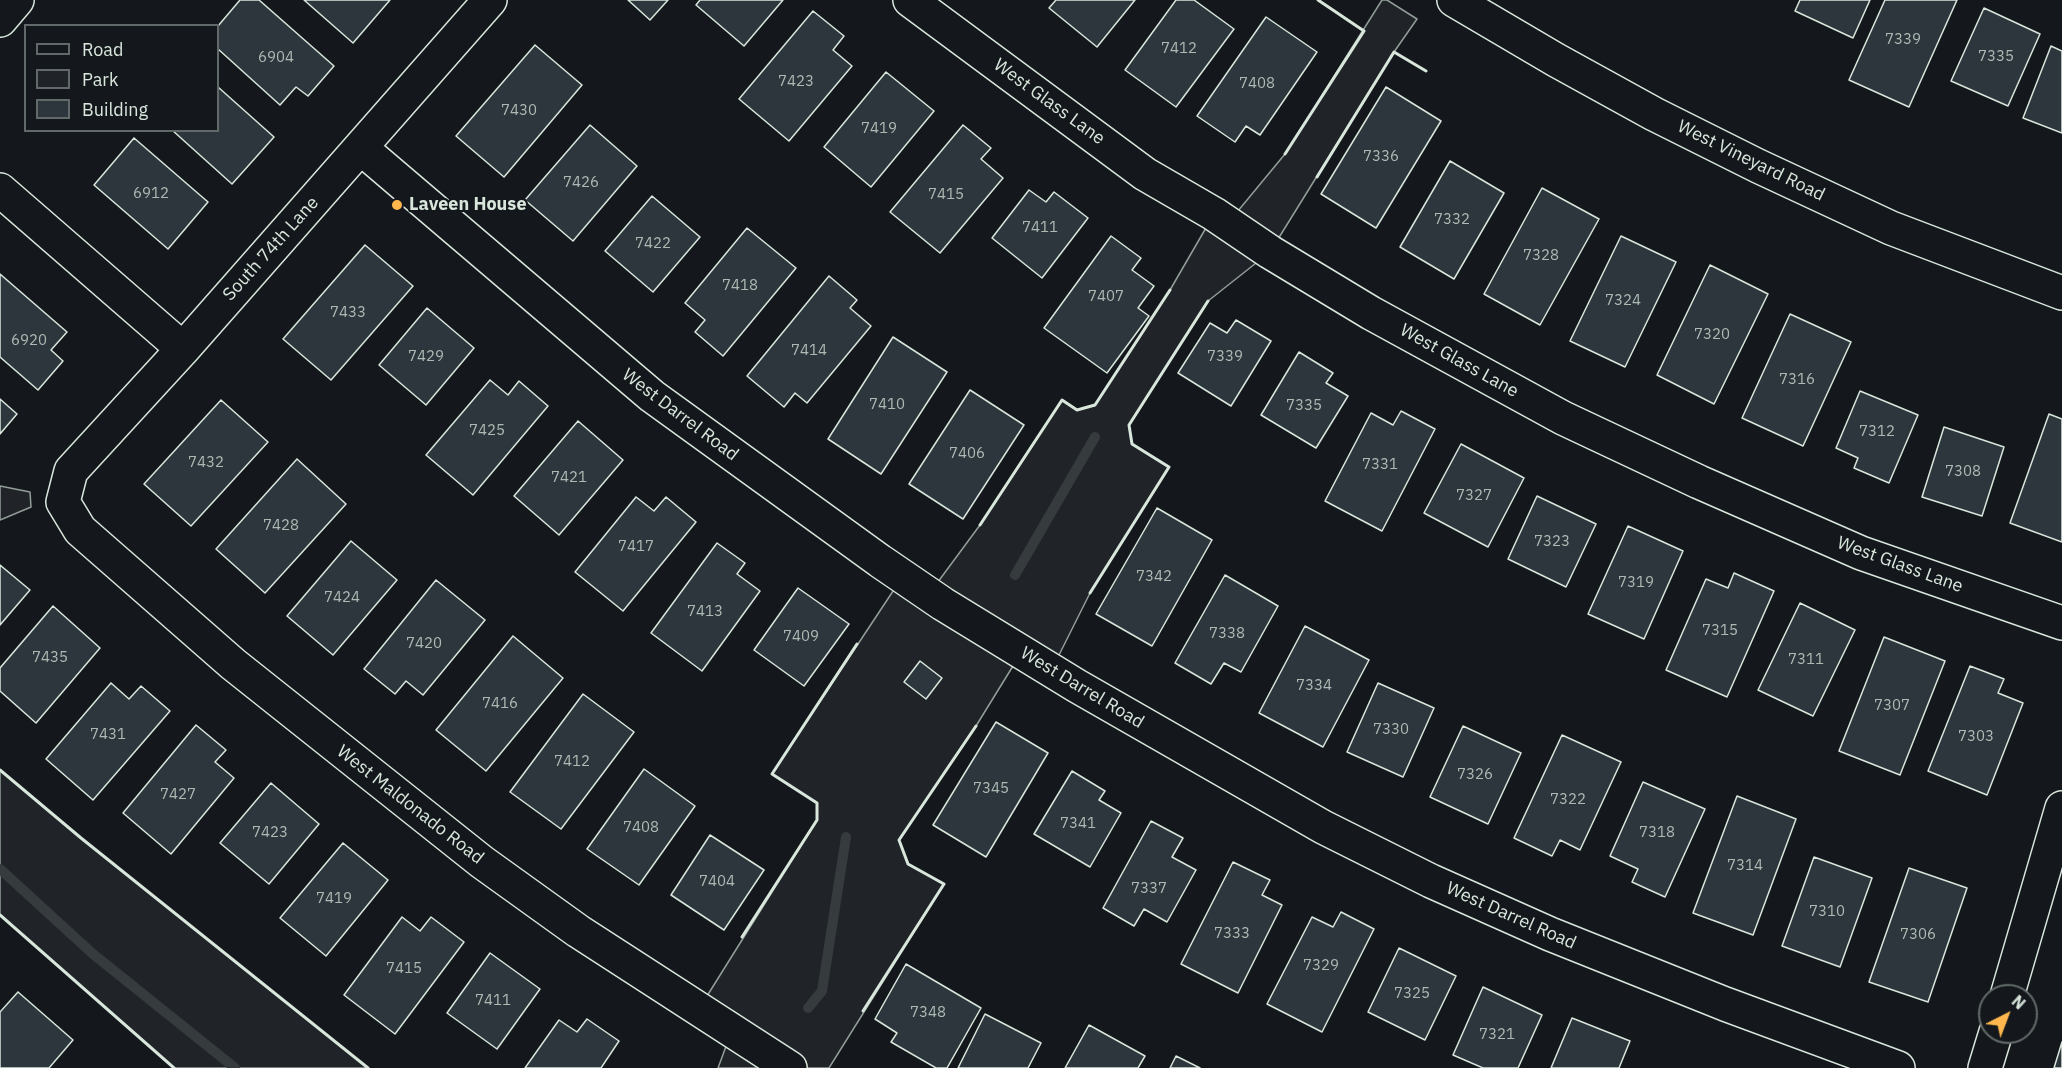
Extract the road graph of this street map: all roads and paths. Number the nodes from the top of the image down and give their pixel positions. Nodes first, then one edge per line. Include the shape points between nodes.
1 (17, 0) edge
2 (490, 0) edge
3 (910, 0) edge
4 (1454, 0) edge
5 (0, 20) edge
6 (361, 148) junction
7 (0, 190) edge
8 (2062, 293) edge
9 (183, 349) junction
10 (63, 502) joint
11 (2062, 623) edge
12 (2062, 808) edge
13 (2011, 984) edge
14 (1992, 1044) edge
15 (790, 1068) edge
16 (1898, 1068) edge
17 (1985, 1068) edge

1 - 5 street
2 - 6 street, South 74th Lane
3 - 11 street, West Glass Lane via 1145,174 1371,313 1563,418 1861,554
4 - 8 street, West Vineyard Road via 1615,93 1758,166 1891,228
6 - 9 street, South 74th Lane
6 - 16 street, West Darrel Road via 652,396 880,561 1068,681 1323,827 1431,881 1714,1000
7 - 9 street
9 - 10 street, South 74th Lane via 71,471
10 - 15 street, West Maldonado Road via 80,530 233,664 482,862 578,931
12 - 13 street
14 - 17 street

